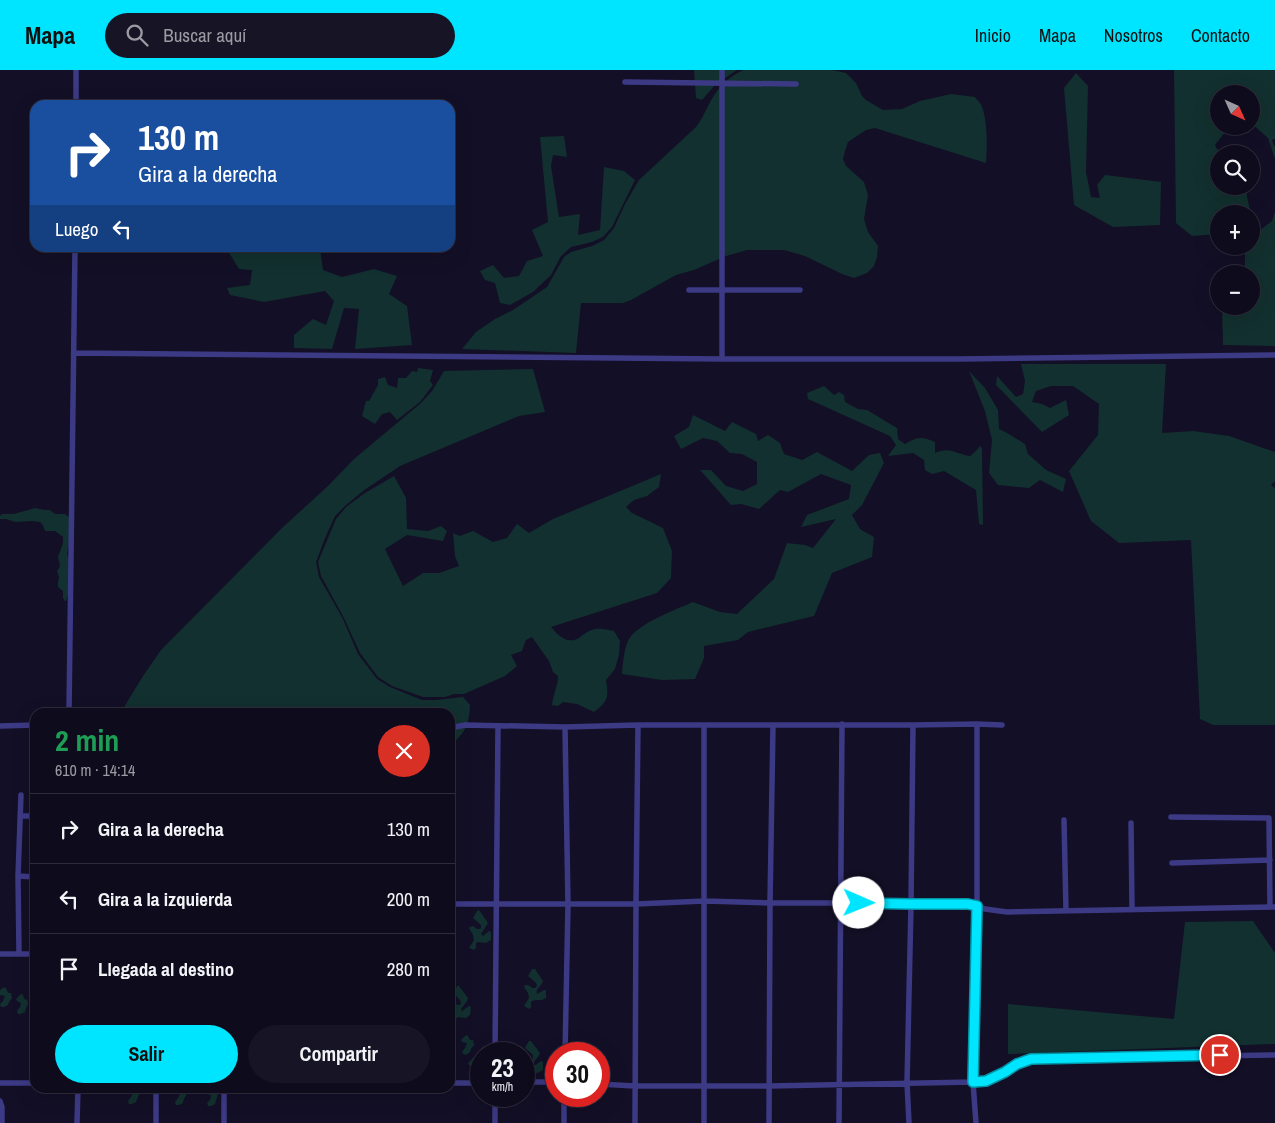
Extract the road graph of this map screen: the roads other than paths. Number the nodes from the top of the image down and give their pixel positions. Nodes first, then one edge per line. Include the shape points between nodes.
1 (76, 70) edge
2 (722, 70) edge
3 (624, 82) dead end
4 (722, 83) junction
5 (796, 84) dead end
6 (76, 100) edge
7 (75, 252) edge
8 (689, 290) dead end
9 (722, 290) junction
10 (800, 290) dead end
11 (74, 353) junction
12 (1275, 355) edge
13 (722, 359) junction
14 (69, 708) edge
15 (842, 724) junction
16 (977, 724) junction
17 (1002, 724) dead end
18 (30, 725) edge
19 (638, 725) junction
20 (704, 725) junction
21 (773, 725) junction
22 (913, 725) junction
23 (0, 726) edge
24 (498, 726) junction
25 (455, 727) edge
26 (565, 727) junction
27 (20, 796) dead end
28 (20, 816) junction
29 (30, 816) edge
30 (1171, 817) dead end
31 (1064, 820) dead end
32 (1131, 823) dead end
33 (1270, 860) junction
34 (1172, 863) dead end
35 (18, 876) junction
36 (30, 877) edge
37 (705, 901) junction
38 (770, 903) junction
39 (842, 903) junction
40 (455, 904) edge
41 (496, 904) junction
42 (568, 904) junction
43 (636, 904) junction
44 (911, 904) junction
45 (977, 906) junction
46 (1273, 907) edge
47 (1066, 910) junction
48 (1132, 910) junction
49 (19, 953) junction
50 (0, 954) edge
51 (30, 954) edge
52 (495, 1042) edge
53 (565, 1042) edge
54 (1275, 1055) edge
55 (455, 1082) edge
56 (470, 1082) edge
57 (973, 1082) junction
58 (0, 1083) edge
59 (30, 1083) edge
60 (907, 1083) junction
61 (610, 1085) edge
62 (839, 1085) junction
63 (635, 1086) junction
64 (704, 1086) junction
65 (769, 1086) junction
66 (78, 1093) edge
67 (156, 1093) edge
68 (224, 1093) edge
69 (0, 1100) edge
70 (495, 1107) edge
71 (564, 1107) edge
72 (2, 1123) edge
73 (77, 1123) edge
74 (156, 1123) edge
75 (224, 1123) edge
76 (495, 1123) edge
77 (564, 1123) edge
78 (635, 1123) edge
79 (704, 1123) edge
80 (769, 1123) edge
81 (839, 1123) edge
82 (909, 1123) edge
83 (976, 1123) edge

1 - 6 street
2 - 4 street
3 - 4 street
4 - 5 street
4 - 9 street
7 - 11 street
8 - 9 street
9 - 10 street
9 - 13 street
11 - 13 street
11 - 14 street
12 - 13 street
15 - 21 street
15 - 22 street
15 - 39 street
16 - 17 street
16 - 22 street
16 - 45 street
18 - 23 street
19 - 20 street
19 - 26 street
19 - 43 street
20 - 21 street
20 - 37 street
21 - 38 street
22 - 44 street
24 - 25 street
24 - 26 street
24 - 41 street
26 - 42 street
27 - 28 street
28 - 29 street
28 - 35 street
30 - 33 street via 1269,818
31 - 47 street
32 - 48 street
33 - 34 street
33 - 46 street
35 - 36 street
35 - 49 street
37 - 38 street
37 - 43 street
37 - 64 street
38 - 39 street
38 - 65 street
39 - 44 street
39 - 62 street
40 - 41 street
41 - 42 street
41 - 52 street
42 - 43 street
42 - 53 street
43 - 63 street
44 - 45 street
44 - 60 street
45 - 47 street via 1007,912
45 - 57 street
46 - 48 street
47 - 48 street
49 - 50 street
49 - 51 street
54 - 57 street via 1031,1059 986,1081
55 - 56 street
57 - 60 street
57 - 83 street
58 - 59 street
60 - 62 street
60 - 82 street
61 - 63 street
62 - 65 street
62 - 81 street
63 - 64 street
63 - 78 street
64 - 65 street
64 - 79 street
65 - 80 street
66 - 73 street
67 - 74 street
68 - 75 street
69 - 72 street
70 - 76 street
71 - 77 street

